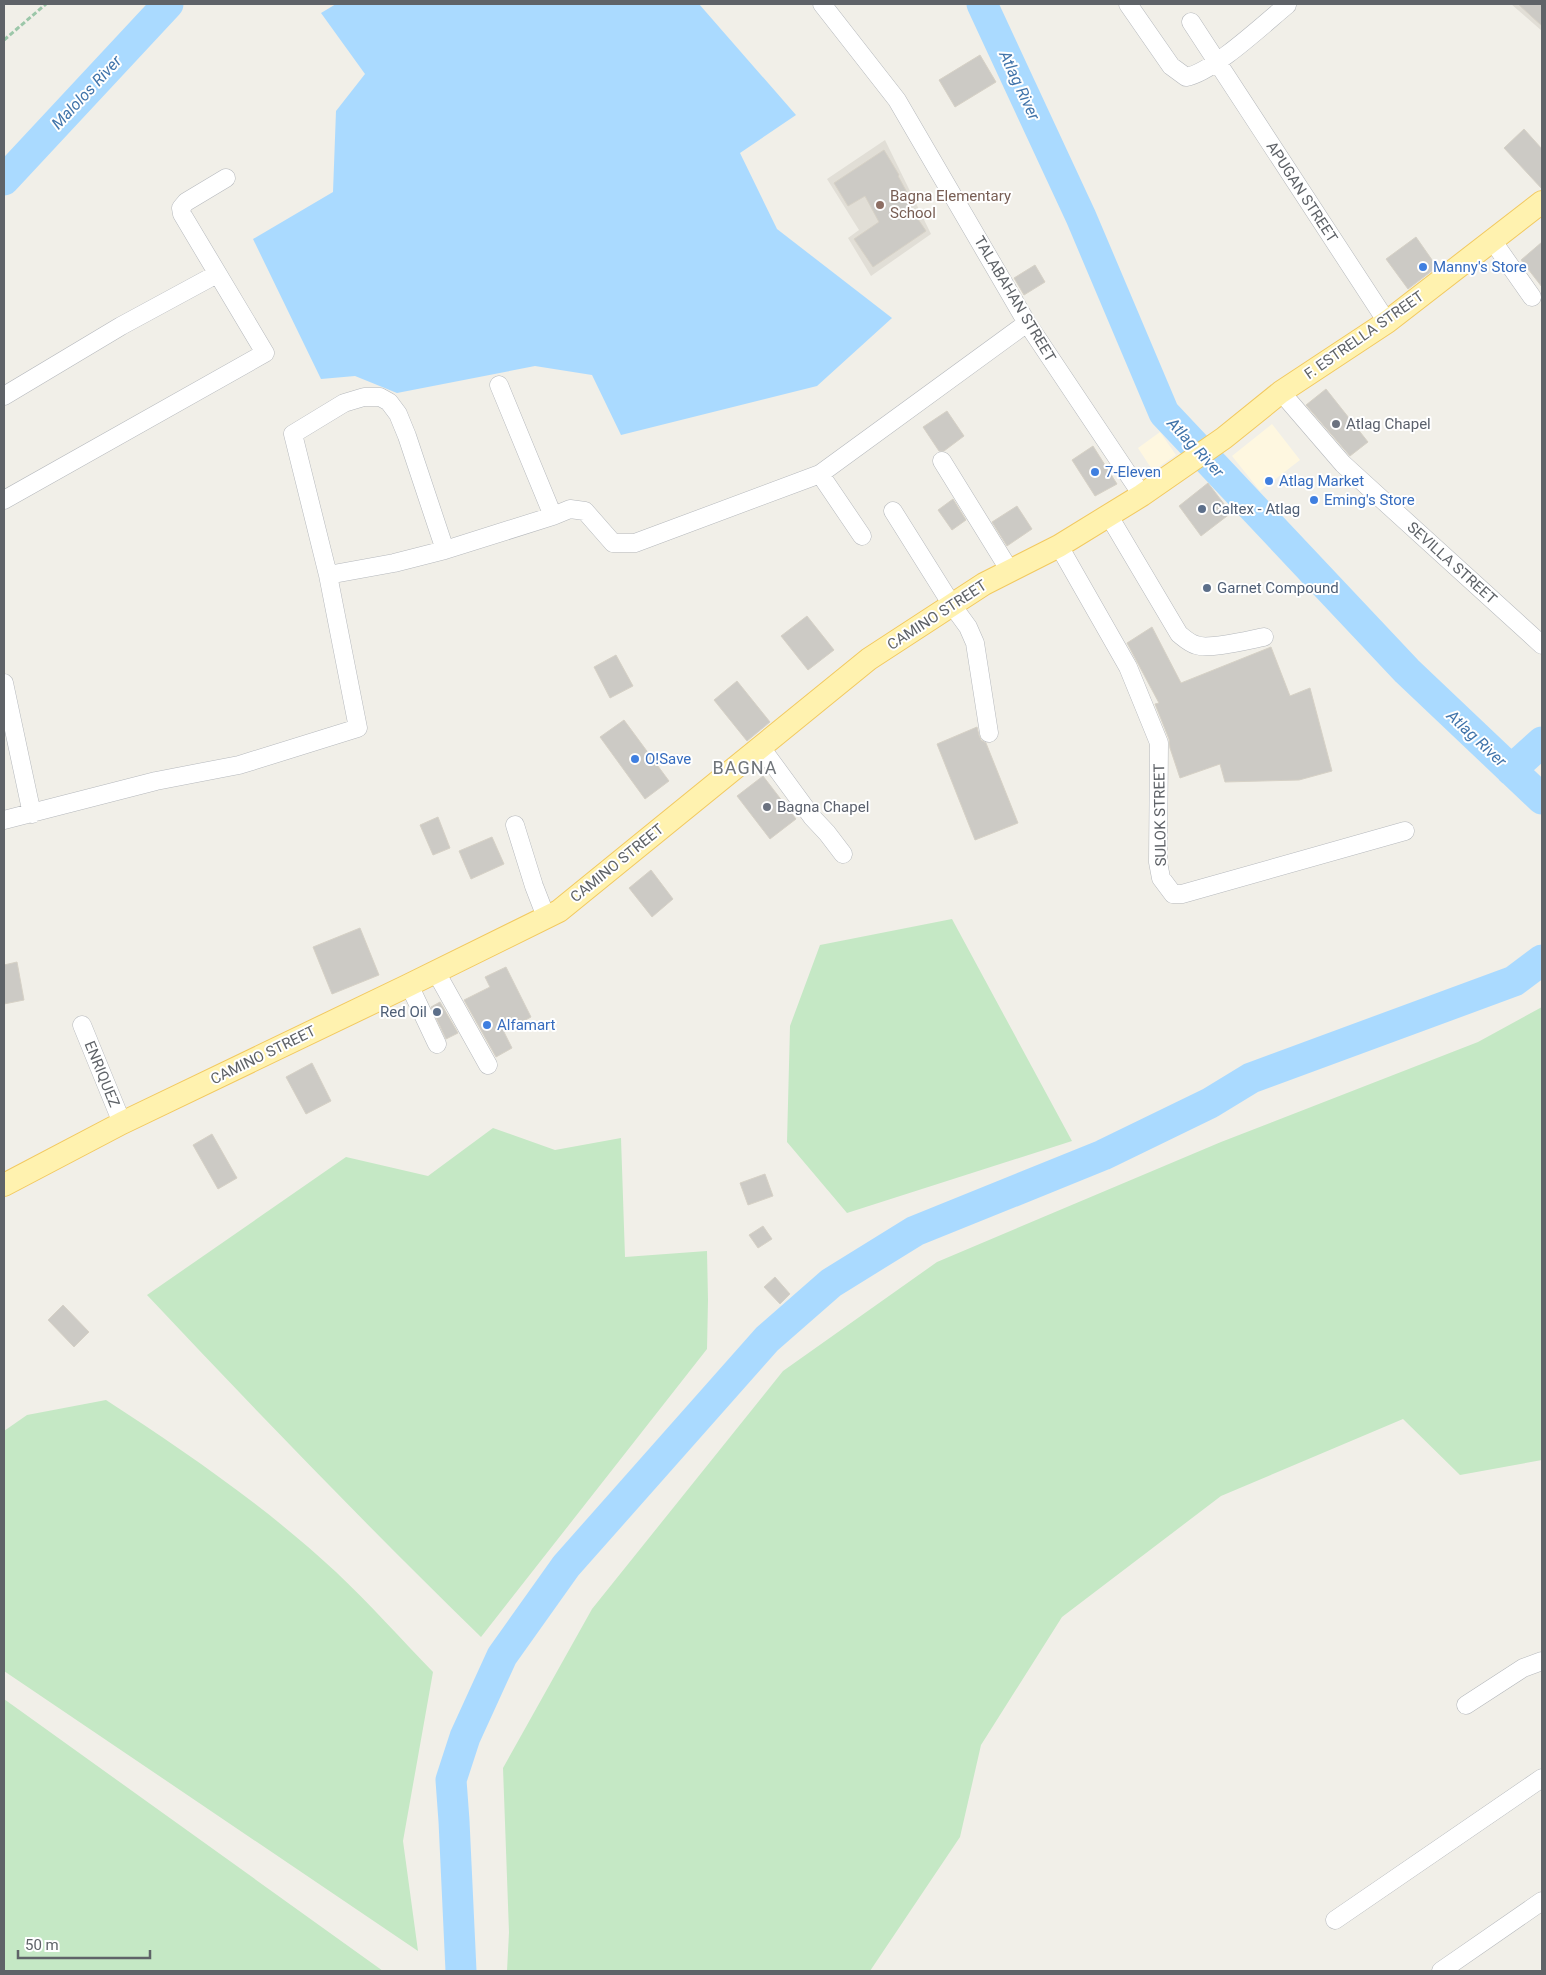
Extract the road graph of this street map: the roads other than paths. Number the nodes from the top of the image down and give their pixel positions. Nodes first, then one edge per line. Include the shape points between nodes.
1 (822, 4) edge
2 (1128, 4) edge
3 (1287, 5) edge
4 (1191, 22) dead end
5 (1217, 62) junction
6 (226, 178) dead end
7 (1542, 202) edge
8 (1492, 240) junction
9 (217, 274) junction
10 (1532, 297) dead end
11 (1387, 322) junction
12 (1027, 323) junction
13 (499, 385) dead end
14 (1281, 392) junction
15 (4, 396) edge
16 (942, 461) dead end
17 (1185, 465) joint
18 (820, 474) junction
19 (1142, 495) junction
20 (4, 500) edge
21 (893, 511) dead end
22 (553, 516) junction
23 (1109, 516) junction
24 (862, 536) dead end
25 (1059, 546) junction
26 (445, 550) junction
27 (1010, 571) junction
28 (328, 575) junction
29 (952, 605) junction
30 (1264, 638) dead end
31 (1542, 645) edge
32 (4, 683) edge
33 (989, 733) dead end
34 (760, 746) junction
35 (32, 814) junction
36 (4, 820) edge
37 (516, 825) dead end
38 (1405, 831) dead end
39 (843, 854) dead end
40 (546, 917) junction
41 (436, 972) junction
42 (408, 986) junction
43 (82, 1025) dead end
44 (437, 1044) dead end
45 (488, 1065) dead end
46 (122, 1123) junction
47 (4, 1185) edge
48 (1542, 1661) edge
49 (1466, 1705) dead end
50 (1542, 1778) edge
51 (1542, 1901) edge
52 (1335, 1920) dead end
53 (1440, 1971) edge

1 - 12 street, TALABAHAN STREET via 897,100
2 - 5 street via 1170,66 1186,77 1195,76
3 - 5 street
4 - 5 street, APUGAN STREET
5 - 11 street, APUGAN STREET
6 - 9 street via 181,208
7 - 8 main road, F. ESTRELLA STREET
8 - 10 street
8 - 11 main road, F. ESTRELLA STREET
9 - 15 street via 121,326
9 - 20 street via 265,354
11 - 14 main road, F. ESTRELLA STREET
12 - 18 street
12 - 19 street, TALABAHAN STREET
13 - 22 street
14 - 17 main road, F. ESTRELLA STREET
14 - 31 street, SEVILLA STREET via 1343,464
16 - 27 street
17 - 19 main road, CAMINO STREET
18 - 22 street via 635,543 613,543 585,511 570,509
18 - 24 street
19 - 23 main road, CAMINO STREET
21 - 29 street
22 - 26 street
23 - 25 main road, CAMINO STREET
23 - 30 street via 1179,634 1198,646
25 - 27 main road, CAMINO STREET
25 - 38 street, SULOK STREET via 1128,667 1159,743 1158,862 1161,878 1173,894
26 - 28 street
26 - 28 street via 398,414 389,402 380,397 364,397 344,403 293,434
27 - 29 main road, CAMINO STREET
28 - 35 street via 358,728 239,765 156,781
29 - 33 street via 975,643
29 - 34 main road, CAMINO STREET via 869,659
32 - 35 street
34 - 39 street
34 - 40 main road, CAMINO STREET via 558,911
35 - 36 street
37 - 40 street
40 - 41 main road, CAMINO STREET
41 - 42 main road, CAMINO STREET
41 - 45 street
42 - 44 street
42 - 46 main road, CAMINO STREET
43 - 46 street, ENRIQUEZ
46 - 47 main road, CAMINO STREET
48 - 49 street via 1523,1668
50 - 52 street
51 - 53 street

